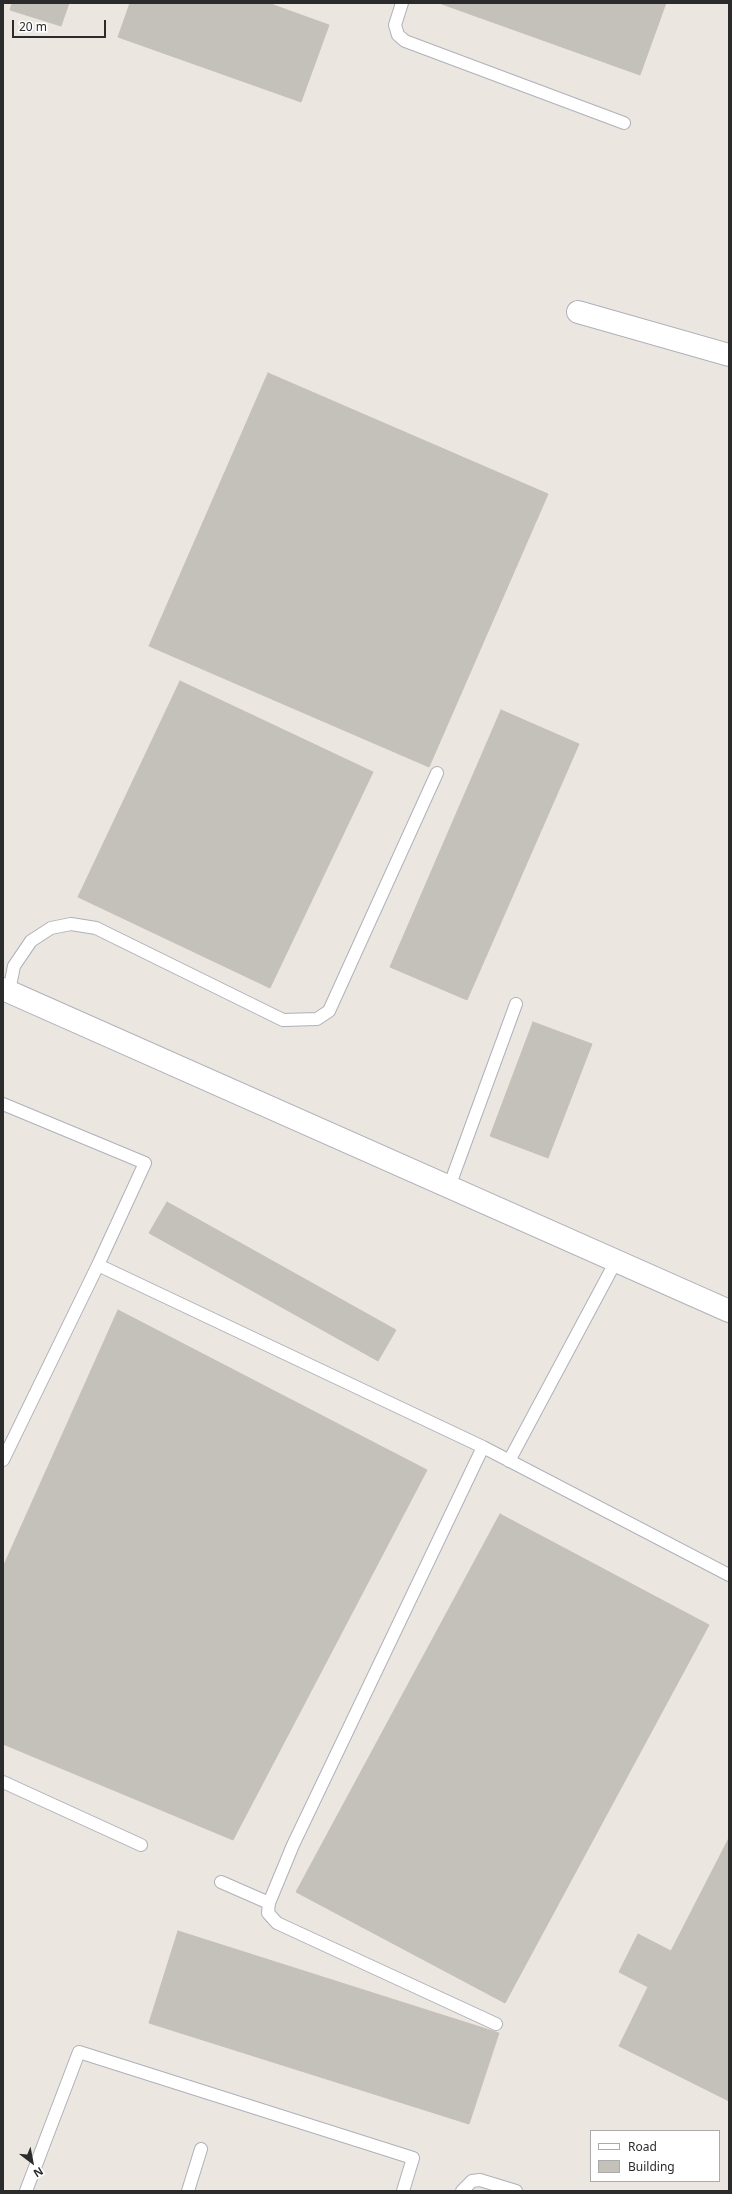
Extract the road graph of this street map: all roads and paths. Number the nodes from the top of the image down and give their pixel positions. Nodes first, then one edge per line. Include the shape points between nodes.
1 (402, 3) edge
2 (624, 123) dead end
3 (578, 312) dead end
4 (729, 355) edge
5 (438, 773) dead end
6 (6, 990) edge
7 (516, 1004) dead end
8 (3, 1104) edge
9 (448, 1187) junction
10 (616, 1261) junction
11 (98, 1265) junction
12 (729, 1311) edge
13 (482, 1447) junction
14 (3, 1460) edge
15 (509, 1461) junction
16 (729, 1575) edge
17 (3, 1782) edge
18 (141, 1845) dead end
19 (221, 1882) dead end
20 (269, 1903) junction
21 (496, 2024) dead end
22 (201, 2149) dead end
23 (26, 2191) edge
24 (188, 2191) edge
25 (403, 2191) edge
26 (462, 2191) edge
27 (516, 2191) edge

1 - 2 lane via 395,25 398,35 405,41
3 - 4 street
5 - 6 lane via 329,1011 317,1019 283,1020 96,928 71,924 51,928 31,940 14,966
6 - 9 street
7 - 9 lane
8 - 11 lane via 145,1163
9 - 10 street
10 - 12 street
10 - 15 lane
11 - 13 lane
11 - 14 lane
13 - 15 lane
13 - 20 lane via 293,1844
15 - 16 lane
17 - 18 lane
19 - 20 lane
20 - 21 lane via 268,1913 277,1923
22 - 24 lane
23 - 25 lane via 79,2052 413,2158
26 - 27 lane via 472,2181 480,2180

